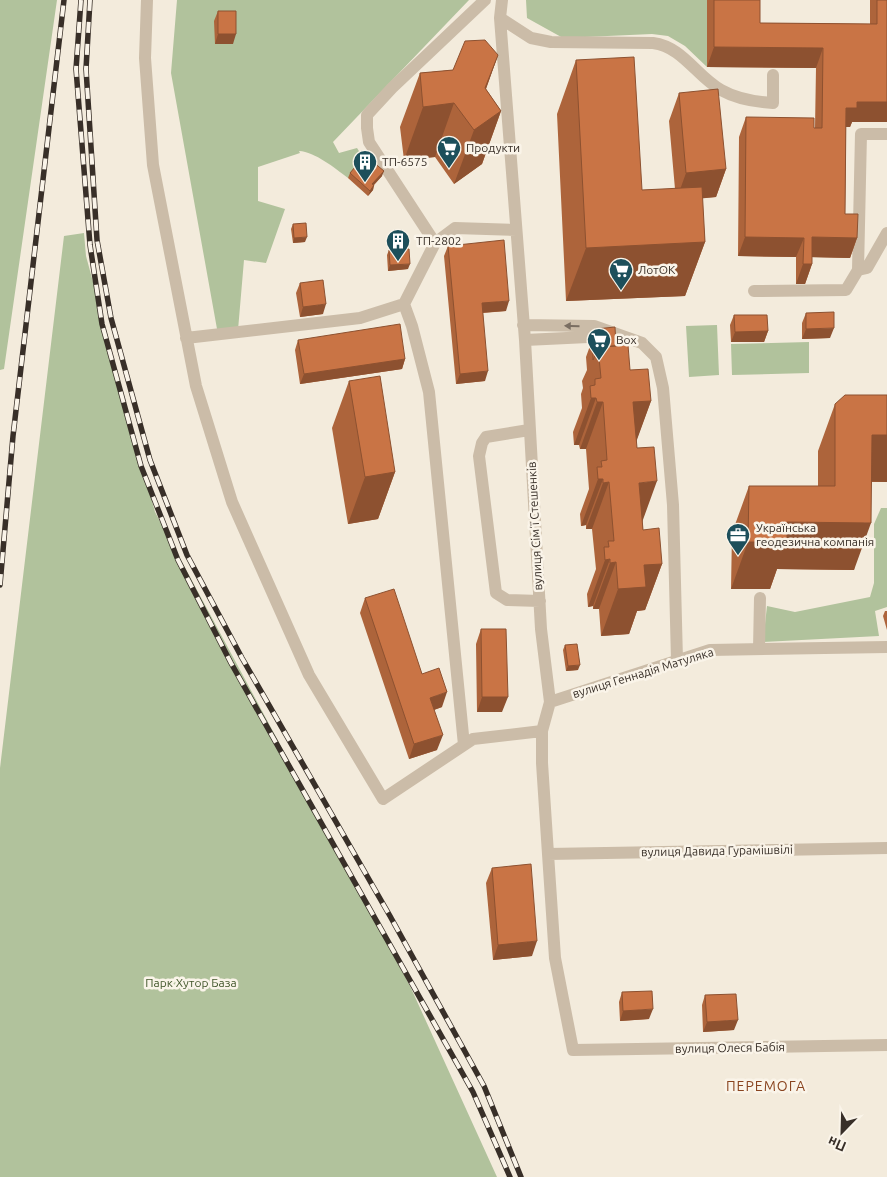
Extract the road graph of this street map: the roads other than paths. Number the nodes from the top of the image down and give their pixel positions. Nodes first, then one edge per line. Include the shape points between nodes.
1 (147, 0) edge
2 (485, 0) edge
3 (502, 0) edge
4 (500, 18) junction
5 (773, 75) dead end
6 (887, 134) edge
7 (516, 230) junction
8 (887, 234) edge
9 (435, 242) junction
10 (858, 270) junction
11 (754, 291) dead end
12 (404, 304) junction
13 (523, 325) junction
14 (618, 336) junction
15 (186, 338) junction
16 (525, 340) junction
17 (529, 430) junction
18 (760, 598) dead end
19 (540, 601) junction
20 (887, 648) edge
21 (759, 649) junction
22 (678, 660) junction
23 (550, 702) junction
24 (542, 731) junction
25 (464, 745) junction
26 (887, 848) edge
27 (548, 854) junction
28 (887, 1046) edge
29 (574, 1050) joint

1 - 15 street via 145,58 153,165
2 - 9 street via 367,115 369,142
3 - 4 street, вулиця Сімʼї Стешенків
4 - 5 street via 531,38 552,42 664,44 721,90 753,102 773,104
4 - 7 street, вулиця Сімʼї Стешенків
6 - 10 street via 861,134
7 - 9 street via 455,228
7 - 13 street, вулиця Сімʼї Стешенків
8 - 10 street via 867,268
9 - 12 street
10 - 11 street via 846,290
12 - 15 street via 360,318
12 - 25 street via 429,392
14 -> 13 street via 594,326
13 - 16 street, вулиця Сімʼї Стешенків
14 - 16 street
14 - 22 street via 642,343 656,357 663,388 673,505
15 - 25 street via 196,386 232,502 309,675 383,799
16 - 17 street, вулиця Сімʼї Стешенків
17 - 19 street, вулиця Сімʼї Стешенків
17 - 19 street via 486,438 479,456 496,593 507,600
18 - 21 street
19 - 23 street, вулиця Сімʼї Стешенків
20 - 21 street, вулиця Геннадія Матуляка
21 - 22 street, вулиця Геннадія Матуляка via 710,650
22 - 23 street, вулиця Геннадія Матуляка
23 - 24 street, вулиця Сімʼї Стешенків
24 - 25 street via 473,739
24 - 27 street, вулиця Сімʼї Стешенків
26 - 27 street, вулиця Давида Гурамішвілі
27 - 29 street, вулиця Сімʼї Стешенків via 556,958
28 - 29 street, вулиця Олеся Бабія

